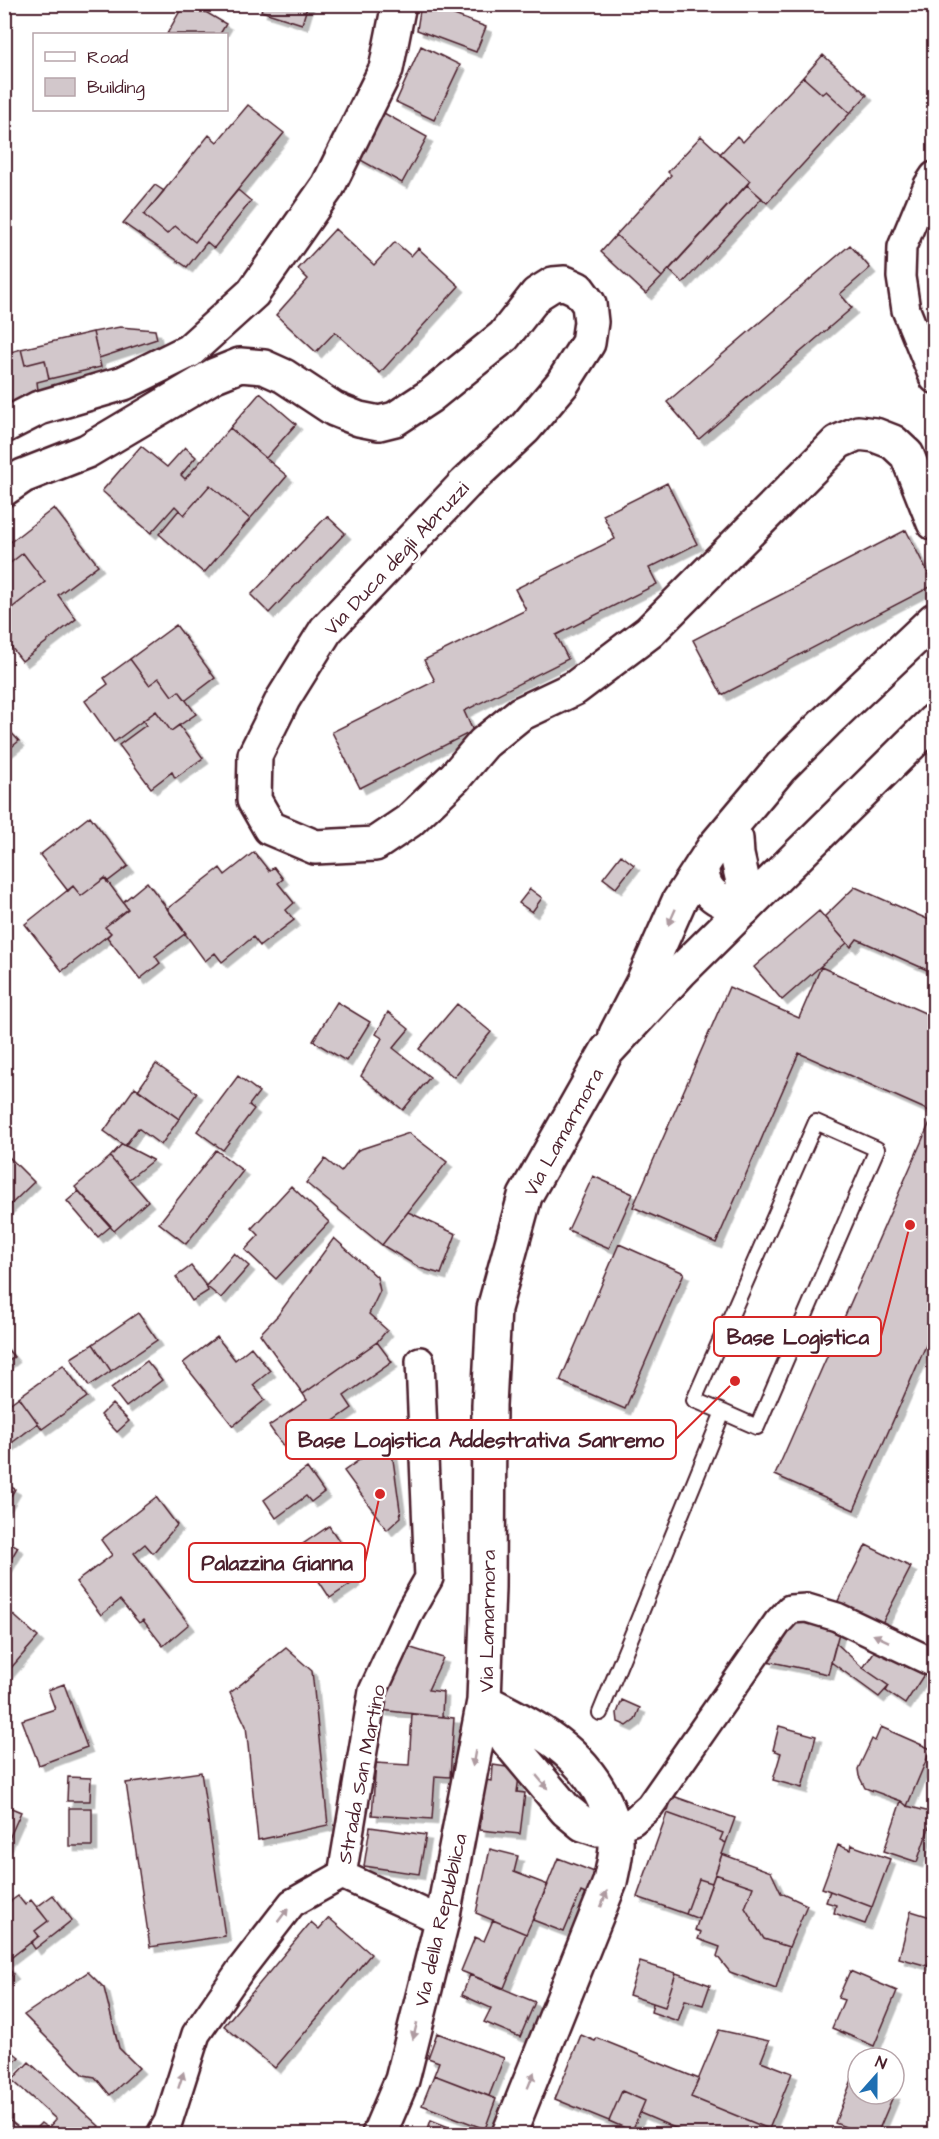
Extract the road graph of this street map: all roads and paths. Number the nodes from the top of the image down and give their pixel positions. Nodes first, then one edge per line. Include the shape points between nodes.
1 (399, 4) edge
2 (934, 177) edge
3 (934, 379) edge
4 (4, 426) edge
5 (4, 489) edge
6 (934, 523) edge
7 (934, 620) edge
8 (934, 721) edge
9 (737, 828) junction
10 (795, 859) junction
11 (702, 866) junction
12 (744, 909) junction
13 (607, 1051) junction
14 (420, 1361) dead end
15 (723, 1412) junction
16 (934, 1663) edge
17 (484, 1701) junction
18 (600, 1713) dead end
19 (614, 1828) junction
20 (342, 1875) junction
21 (442, 1921) junction
22 (161, 2134) edge
23 (379, 2134) edge
24 (509, 2134) edge

1 - 4 street via 386,69 328,186 253,292 189,351 124,383 39,408
2 - 3 street via 902,247 901,277 906,310
5 - 6 street, Via Duca degli Abruzzi via 23,476 87,451 214,375 240,365 284,376 334,409 359,419 379,423 395,419 504,336 537,294 553,284 565,283 578,289 589,304 588,342 562,384 525,428 465,484 326,630 283,699 255,755 254,800 270,828 315,847 375,844 409,821 484,743 520,714 575,688 649,632 838,442 858,433 893,442 907,455
7 - 9 street via 781,767
8 - 10 street, Via Lamarmora
9 - 10 street via 744,850 756,859 775,864
9 - 11 street
9 - 12 street
10 - 12 street, Via Lamarmora
11 - 12 street via 706,889
11 -> 13 street via 680,901
12 - 13 street, Via Lamarmora
13 - 17 street, Via Lamarmora via 525,1196 494,1309
14 - 20 street, Strada San Martino via 429,1578 373,1691
15 - 15 lane via 757,1427 877,1149 816,1122 694,1400
15 - 18 lane
16 -> 19 street via 837,1617 807,1608 790,1609 650,1806 633,1821
17 - 19 street via 508,1741 566,1810 583,1824 598,1829
17 -> 21 street, Via della Repubblica
24 -> 19 street via 610,1882 616,1845
20 - 21 street, Strada San Martino
22 -> 20 street, Strada San Martino via 196,2034 241,1969 292,1903
21 -> 23 street, Via della Repubblica via 402,2080

